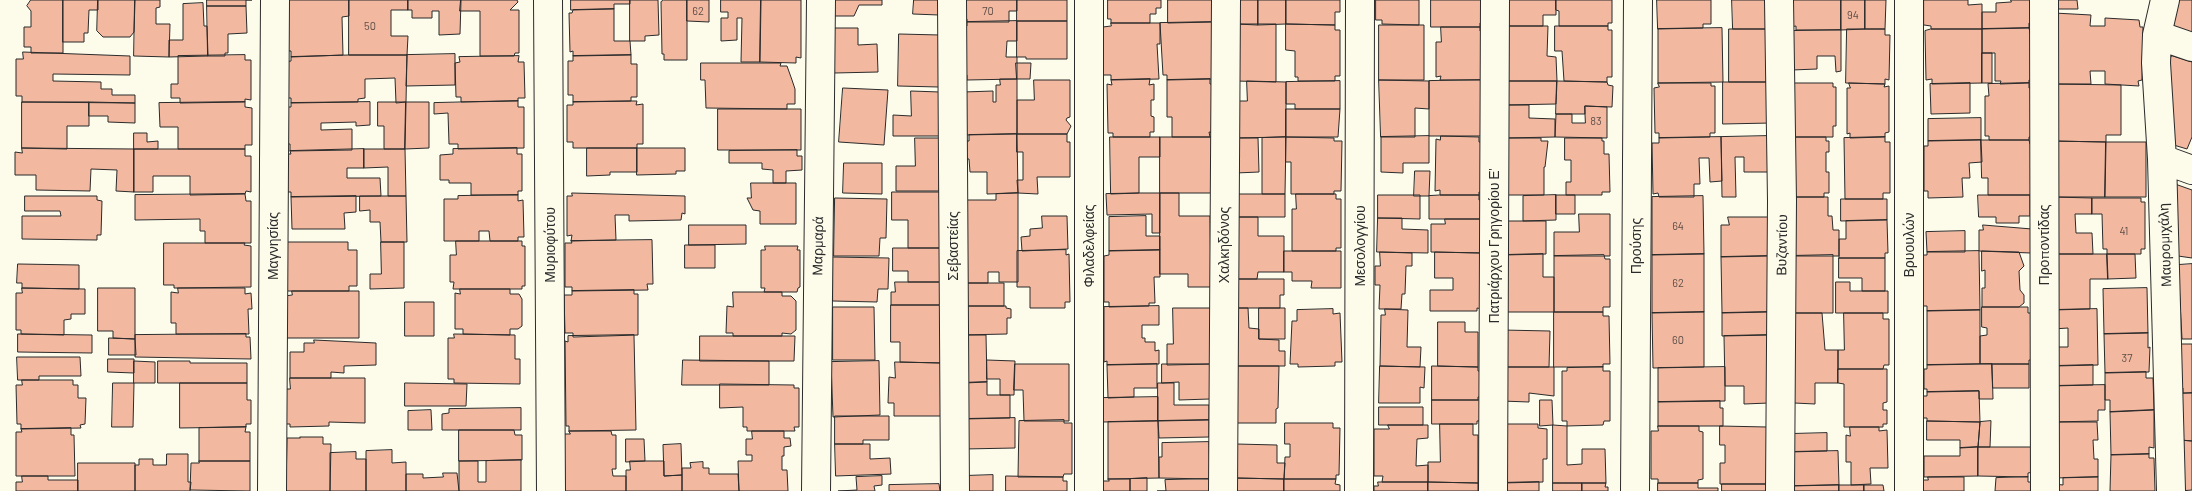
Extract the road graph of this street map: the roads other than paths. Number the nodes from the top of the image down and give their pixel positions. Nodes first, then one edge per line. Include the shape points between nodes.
1 (275, 0) edge
2 (548, 0) edge
3 (821, 0) edge
4 (952, 0) edge
5 (1089, 0) edge
6 (1226, 0) edge
7 (1360, 0) edge
8 (1495, 0) edge
9 (1638, 0) edge
10 (1779, 0) edge
11 (1909, 0) edge
12 (2044, 0) edge
13 (2165, 0) edge
14 (2157, 35) junction
15 (2192, 47) edge
16 (2162, 159) junction
17 (2192, 170) edge
18 (272, 491) edge
19 (551, 491) edge
20 (816, 491) edge
21 (955, 491) edge
22 (1089, 491) edge
23 (1223, 491) edge
24 (1359, 491) edge
25 (1494, 491) edge
26 (1635, 491) edge
27 (1780, 491) edge
28 (1909, 491) edge
29 (2044, 491) edge
30 (2171, 491) edge

1 - 18 street, Μαγνησίας
2 - 19 street, Μυριοφύτου
3 - 20 street, Μαρμαρά
4 - 21 street, Σεβαστείας
5 - 22 street, Φιλαδελφείας
6 - 23 street, Χαλκηδόνος
7 - 24 street, Μεσολογγίου
8 - 25 street, Πατριάρχου Γρηγορίου Ε'
9 - 26 street, Προύσης
10 - 27 street, Βυζαντίου via 1782,201
11 - 28 street, Βρυουλών
12 - 29 street, Προποντίδας
13 - 14 street, Μαυρομιχάλη
14 - 15 street
14 - 16 street, Μαυρομιχάλη
16 - 17 street
16 - 30 street, Μαυρομιχάλη

